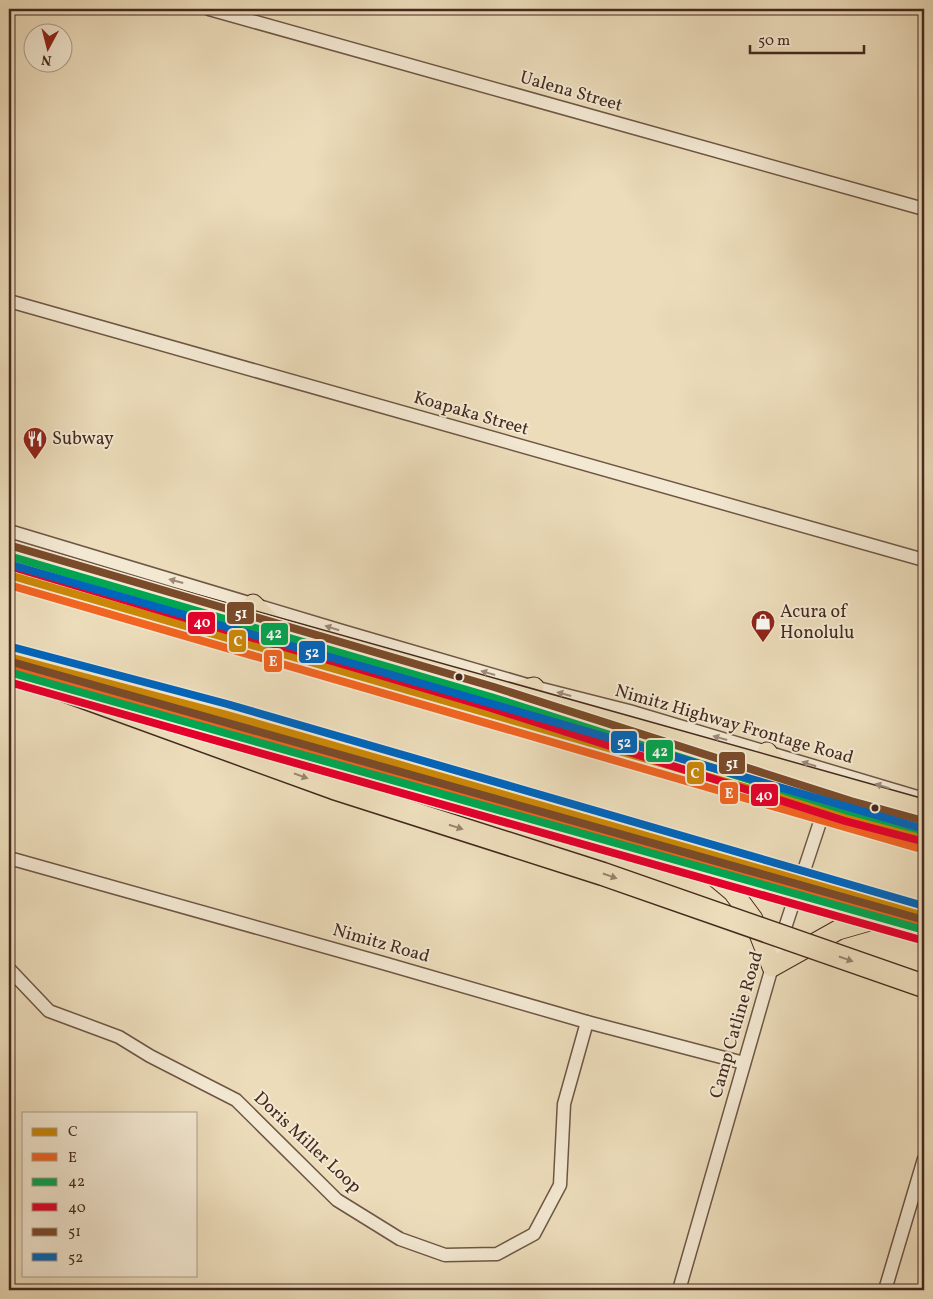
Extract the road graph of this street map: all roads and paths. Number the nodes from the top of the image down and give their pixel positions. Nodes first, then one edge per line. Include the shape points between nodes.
1 (209, 9) edge
2 (924, 209) edge
3 (9, 301) edge
4 (9, 531) edge
5 (9, 556) edge
6 (924, 560) edge
7 (9, 575) edge
8 (253, 604) junction
9 (284, 637) junction
10 (9, 657) edge
11 (9, 671) edge
12 (534, 687) junction
13 (491, 697) junction
14 (767, 752) junction
15 (840, 773) junction
16 (798, 795) junction
17 (924, 799) edge
18 (826, 804) junction
19 (924, 811) edge
20 (924, 832) edge
21 (924, 839) edge
22 (9, 858) edge
23 (703, 867) junction
24 (795, 893) junction
25 (924, 916) edge
26 (881, 918) junction
27 (924, 930) edge
28 (772, 967) junction
29 (9, 969) edge
30 (924, 986) edge
31 (587, 1022) junction
32 (744, 1063) junction
33 (924, 1159) edge
34 (680, 1290) edge
35 (885, 1290) edge

1 - 2 street, Ualena Street
3 - 6 street, Koapaka Street
8 -> 4 street, Nimitz Highway Frontage Road
5 - 9 main road
5 - 19 highway, bridge
7 - 21 highway, bridge
8 - 9 main road
12 -> 8 street, Nimitz Highway Frontage Road
9 - 13 main road
10 - 25 highway, bridge via 224,714
11 - 23 main road
11 -> 30 highway, bridge via 334,788 603,874
12 - 13 main road
14 -> 12 street, Nimitz Highway Frontage Road
13 - 16 main road
15 -> 14 street, Nimitz Highway Frontage Road
14 - 16 main road
17 -> 15 street, Nimitz Highway Frontage Road
15 - 18 street, Camp Catline Road
16 - 18 main road
18 - 20 main road
18 - 24 street, Camp Catline Road
22 - 31 street, Nimitz Road
23 - 24 main road
23 - 28 main road via 733,892 753,919
24 - 26 main road
24 - 28 street, Camp Catline Road
26 - 27 main road
26 - 28 main road via 838,930
28 - 32 street, Camp Catline Road
29 - 31 street, Doris Miller Loop via 49,1011 119,1037 236,1100 337,1200 400,1239 445,1255 497,1254 534,1234 560,1185 564,1104
31 - 32 street, Nimitz Road
32 - 34 street, Camp Catline Road
33 - 35 street

